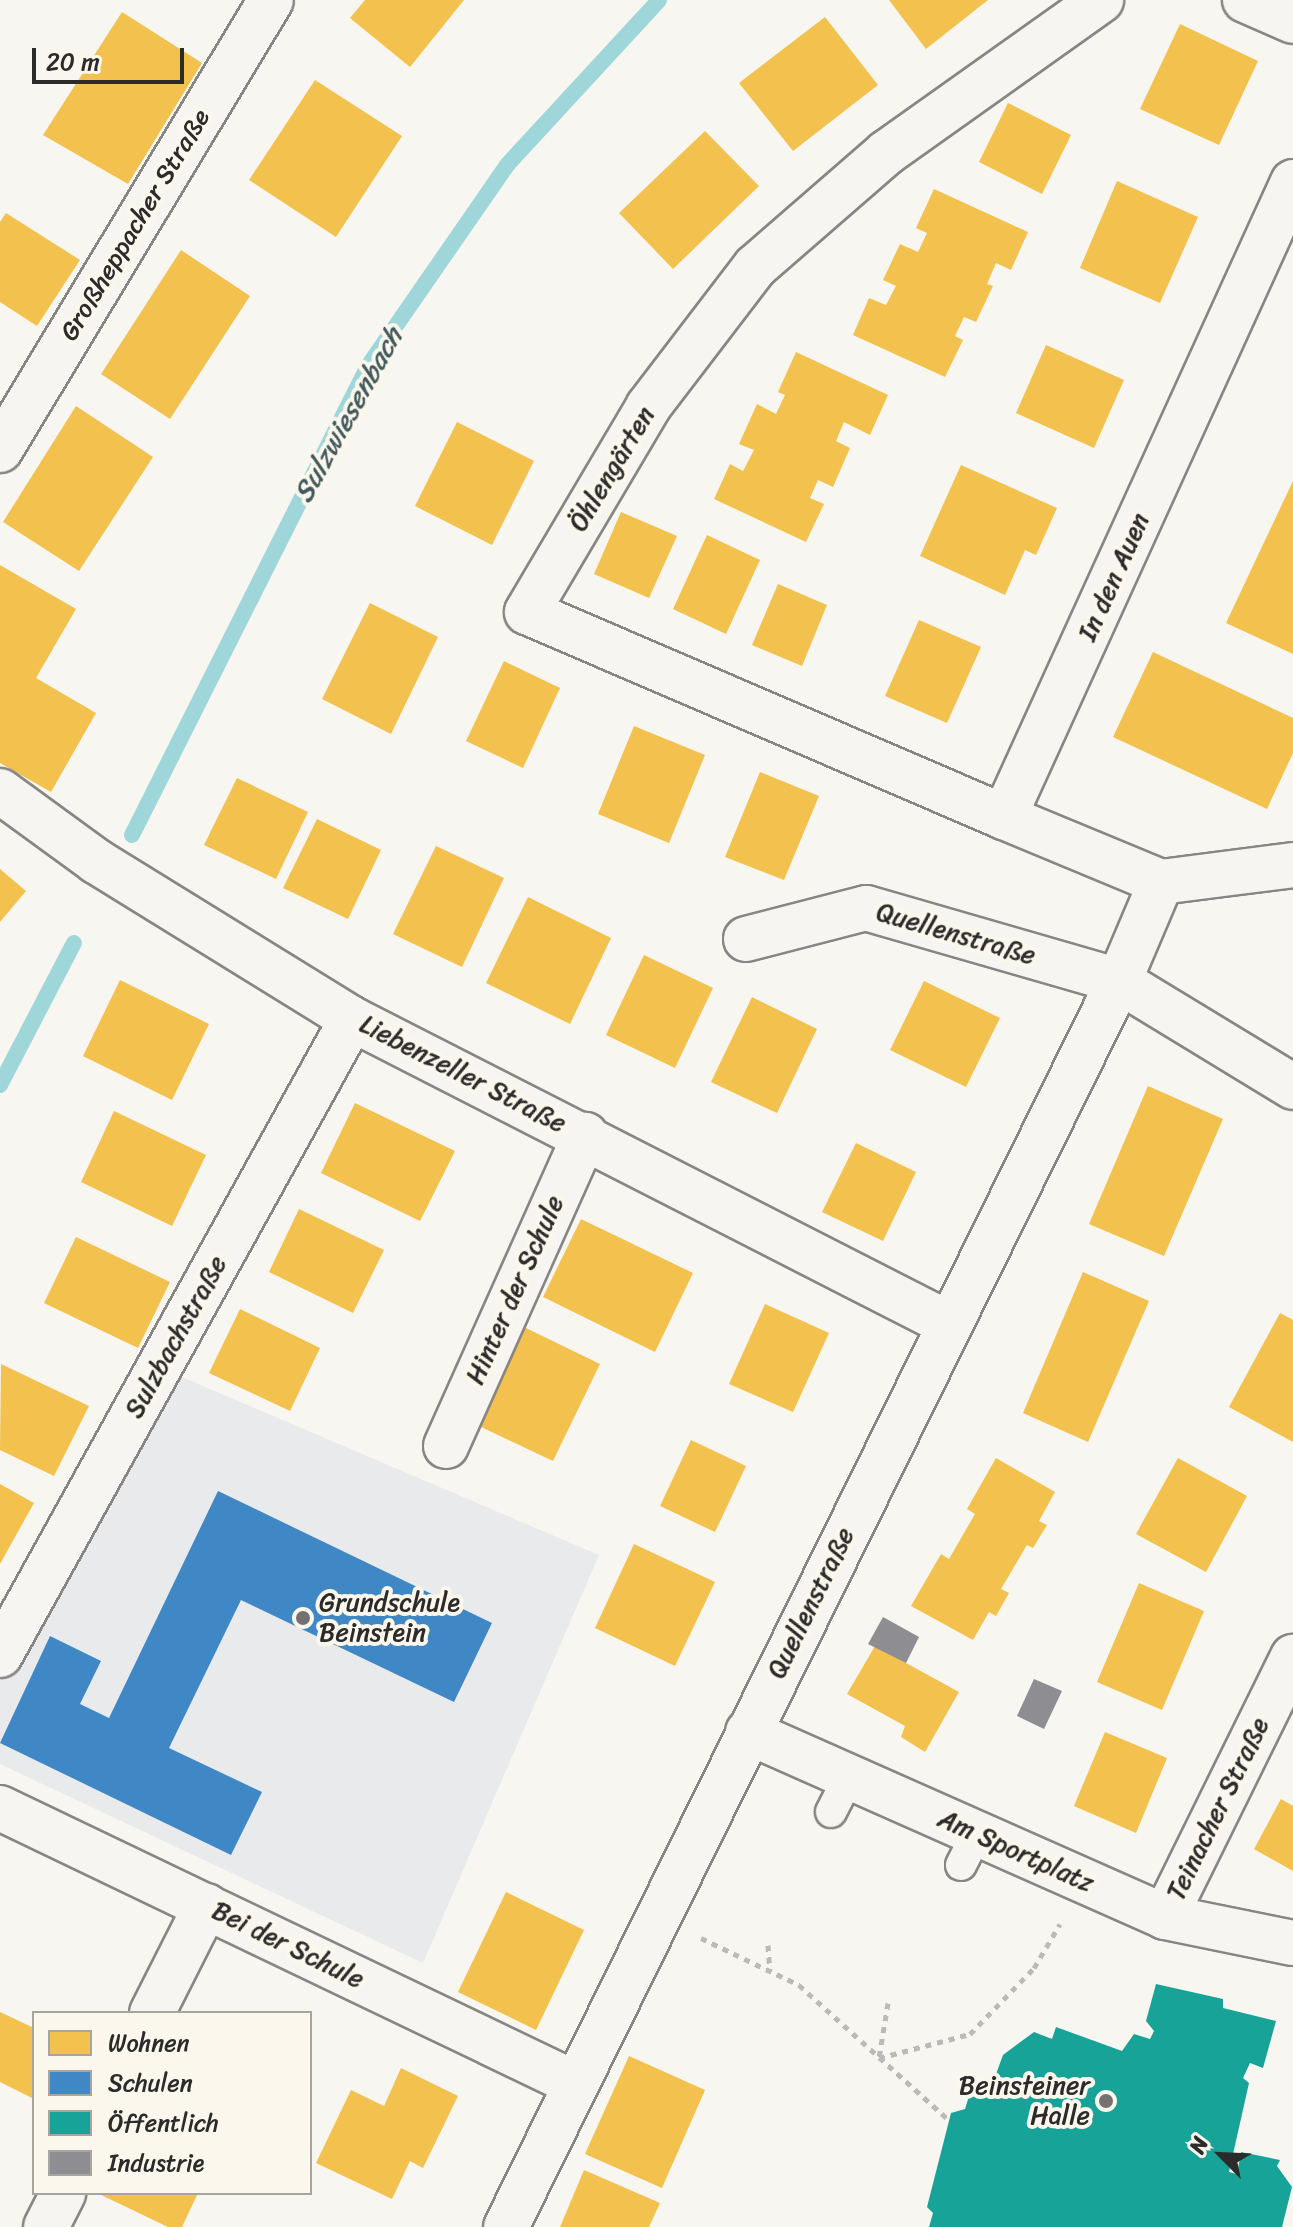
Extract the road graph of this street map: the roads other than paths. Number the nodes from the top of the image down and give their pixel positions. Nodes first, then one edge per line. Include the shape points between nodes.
1 (271, 0) edge
2 (1101, 0) edge
3 (1245, 0) edge
4 (1293, 21) edge
5 (1293, 182) edge
6 (0, 450) edge
7 (0, 791) edge
8 (1004, 817) junction
9 (1293, 865) edge
10 (1161, 882) junction
11 (746, 939) dead end
12 (1119, 981) junction
13 (352, 1019) junction
14 (1293, 1087) edge
15 (585, 1135) junction
16 (947, 1323) junction
17 (446, 1446) dead end
18 (0, 1655) edge
19 (1293, 1657) edge
20 (748, 1732) junction
21 (0, 1808) edge
22 (206, 1906) junction
23 (1165, 1917) junction
24 (1293, 1943) edge
25 (153, 2011) edge
26 (576, 2084) junction
27 (62, 2195) edge
28 (46, 2227) edge
29 (506, 2227) edge

1 - 6 street, Großheppacher Straße
2 - 8 street, Öhlengärten via 886,153 755,267 648,407 527,612
3 - 4 street
5 - 8 street, In den Auen
7 - 13 street, Liebenzeller Straße via 96,861
8 - 10 street
9 - 10 street
10 - 12 street
11 - 12 street, Quellenstraße via 866,908
12 - 14 street, Quellenstraße
12 - 16 street, Quellenstraße
13 - 15 street, Liebenzeller Straße
13 - 18 street, Sulzbachstraße
15 - 16 street, Liebenzeller Straße
15 - 17 street, Hinter der Schule
16 - 20 street, Quellenstraße
19 - 23 street, Teinacher Straße
20 - 23 street, Am Sportplatz via 840,1795 969,1849 1085,1882
20 - 26 street, Quellenstraße
21 - 22 street, Bei der Schule
22 - 25 street
22 - 26 street, Bei der Schule
23 - 24 street, Am Sportplatz
26 - 29 street, Quellenstraße
27 - 28 street

